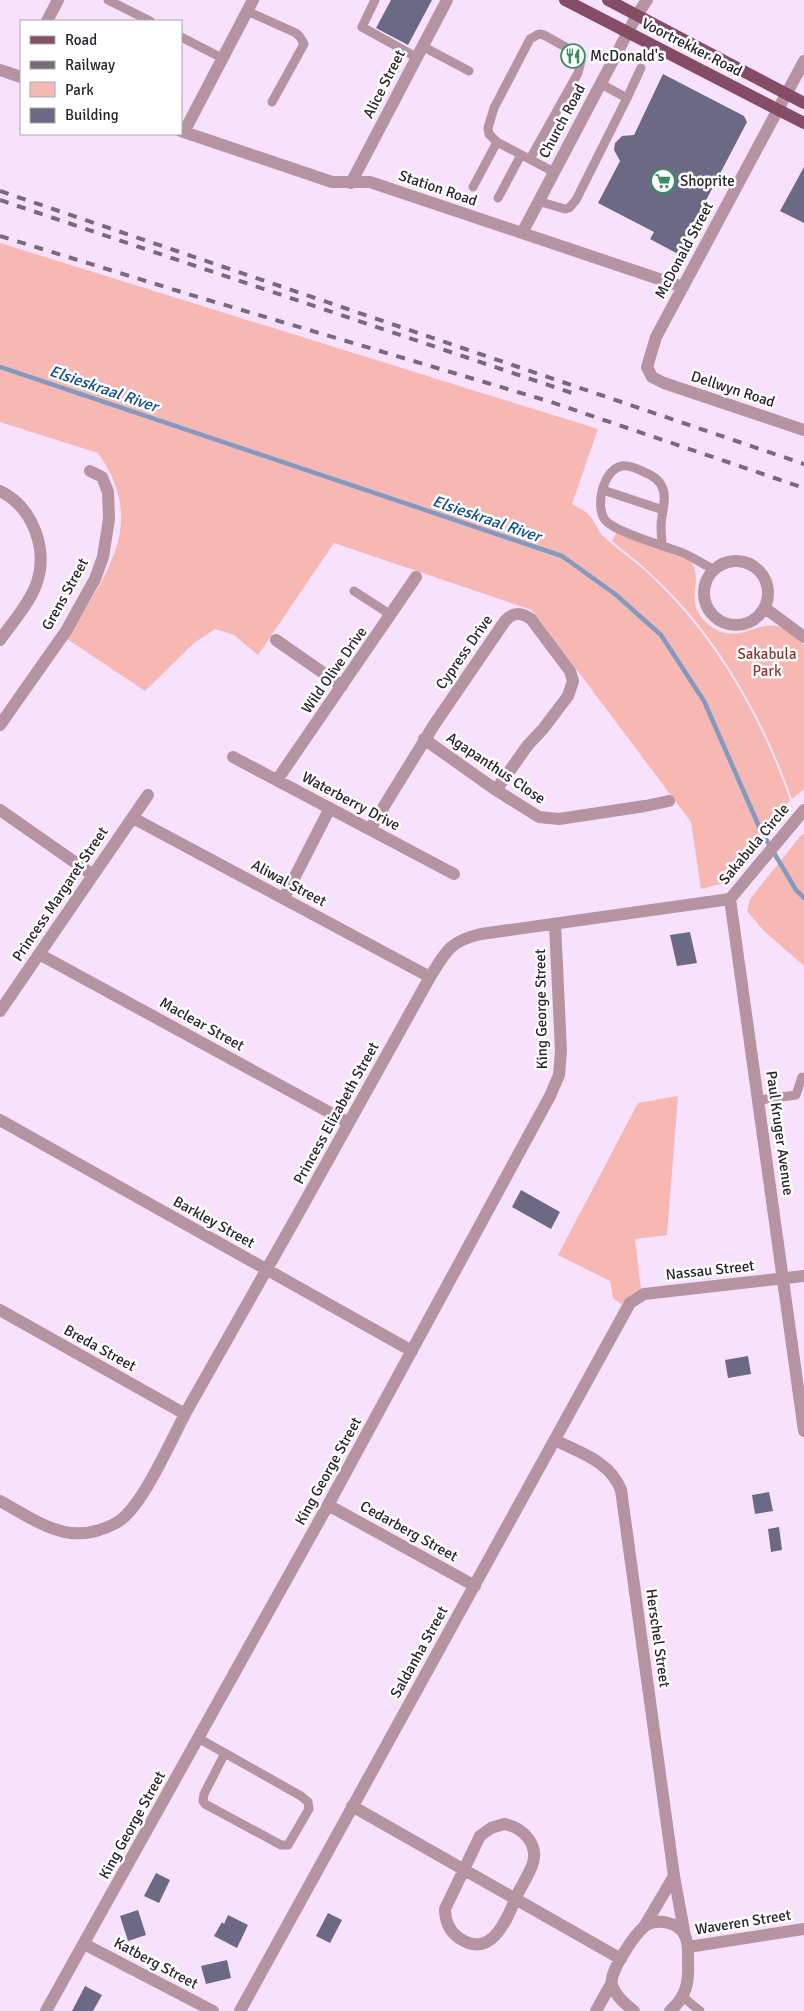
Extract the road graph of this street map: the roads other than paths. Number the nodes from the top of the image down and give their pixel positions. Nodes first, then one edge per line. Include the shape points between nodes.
1 (58, 0) edge
2 (108, 0) edge
3 (375, 0) edge
4 (447, 0) edge
5 (565, 0) edge
6 (608, 0) edge
7 (647, 0) edge
8 (250, 6) edge
9 (637, 15) junction
10 (48, 20) edge
11 (148, 20) edge
12 (628, 32) junction
13 (182, 38) edge
14 (419, 52) junction
15 (222, 58) junction
16 (804, 61) edge
17 (641, 68) dead end
18 (0, 70) edge
19 (469, 71) dead end
20 (20, 75) edge
21 (600, 84) junction
22 (787, 94) junction
23 (626, 98) junction
24 (272, 102) dead end
25 (804, 103) edge
26 (779, 110) junction
27 (804, 123) edge
28 (182, 131) edge
29 (497, 142) junction
30 (526, 157) junction
31 (554, 172) junction
32 (351, 183) junction
33 (473, 187) dead end
34 (498, 198) dead end
35 (538, 201) junction
36 (522, 232) junction
37 (682, 287) junction
38 (652, 377) joint
39 (804, 428) edge
40 (90, 471) dead end
41 (603, 490) junction
42 (0, 491) edge
43 (663, 510) junction
44 (662, 546) junction
45 (713, 569) junction
46 (416, 577) dead end
47 (354, 591) dead end
48 (765, 608) junction
49 (391, 615) junction
50 (804, 636) edge
51 (0, 640) edge
52 (276, 640) dead end
53 (342, 686) junction
54 (0, 725) edge
55 (424, 739) junction
56 (233, 757) dead end
57 (277, 780) junction
58 (496, 790) junction
59 (148, 795) dead end
60 (669, 801) dead end
61 (330, 808) junction
62 (0, 810) edge
63 (800, 813) edge
64 (132, 818) junction
65 (370, 829) junction
66 (454, 874) dead end
67 (93, 875) junction
68 (284, 898) junction
69 (730, 899) junction
70 (555, 924) junction
71 (39, 954) junction
72 (430, 977) junction
73 (0, 1010) edge
74 (802, 1077) dead end
75 (759, 1100) junction
76 (0, 1120) edge
77 (349, 1123) junction
78 (267, 1270) junction
79 (804, 1276) edge
80 (784, 1278) junction
81 (626, 1309) joint
82 (0, 1310) edge
83 (412, 1351) junction
84 (185, 1414) junction
85 (804, 1431) edge
86 (555, 1440) junction
87 (0, 1500) edge
88 (328, 1505) junction
89 (475, 1586) junction
90 (198, 1738) junction
91 (225, 1754) junction
92 (352, 1806) junction
93 (463, 1870) junction
94 (674, 1876) junction
95 (516, 1900) junction
96 (644, 1927) junction
97 (804, 1929) edge
98 (687, 1942) junction
99 (84, 1944) junction
100 (621, 1959) junction
101 (611, 1984) junction
102 (683, 1996) junction
103 (46, 2011) edge
104 (212, 2011) edge
105 (240, 2011) edge
106 (596, 2011) edge
107 (634, 2011) edge
108 (670, 2011) edge
109 (700, 2011) edge

1 - 10 street
2 - 11 lane
3 - 14 lane via 363,29
4 - 14 street, Alice Street
5 - 12 main road, Voortrekker Road
6 - 9 main road, Voortrekker Road
7 - 9 street, Church Road
8 - 15 street
8 - 24 lane via 296,34 304,44
9 - 12 street, Church Road
9 - 22 main road, Voortrekker Road
12 - 21 street, Church Road
12 - 26 main road, Voortrekker Road
13 - 15 lane
14 - 19 lane
14 - 32 street, Alice Street
15 - 28 street
16 - 22 street, McDonald Street
17 - 23 lane
18 - 20 street
21 - 23 lane
21 - 31 street, Church Road
22 - 25 main road, Voortrekker Road
22 - 26 street, McDonald Street
23 - 35 lane via 569,208 561,209
26 - 27 main road, Voortrekker Road
26 - 37 street, McDonald Street
28 - 32 street, Station Road via 332,182
29 - 30 lane
29 - 30 lane via 488,128 490,118 530,39 544,35 578,54 581,61 573,83
29 - 33 lane
30 - 31 lane
30 - 34 lane
31 - 35 street, Church Road
32 - 36 street, Station Road via 370,182
35 - 36 street, Church Road
36 - 37 street, Station Road
37 - 38 street, McDonald Street via 650,354 647,367
38 - 39 street, Dellwyn Road
40 - 54 street, Grens Street via 102,477 108,492 109,519 104,557 66,631
41 - 43 lane
41 - 43 lane via 610,474 619,467 638,469 662,484
41 - 44 lane via 600,509 606,521
42 - 51 street via 26,513 38,537 41,552 36,585
43 - 44 lane
44 - 45 lane
45 - 48 street via 733,561 754,566 766,581
45 - 48 street via 703,592 705,604 712,615 734,626 757,618
46 - 49 street, Wild Olive Drive
47 - 49 lane
48 - 50 street
49 - 53 street, Wild Olive Drive
52 - 53 street
53 - 57 street, Wild Olive Drive
55 - 58 street, Agapanthus Close
55 - 58 street, Cypress Drive via 509,616 522,613 531,619 570,671 572,687
55 - 65 street, Cypress Drive
56 - 57 street, Waterberry Drive
57 - 61 street, Waterberry Drive
58 - 60 street, Agapanthus Close via 529,812 549,819
59 - 64 street, Princess Margaret Street
61 - 65 street, Waterberry Drive
61 - 68 street
62 - 67 street
63 - 69 street, Sakabula Circle
64 - 67 street, Princess Margaret Street
64 - 68 street, Aliwal Street
65 - 66 street, Waterberry Drive
67 - 71 street, Princess Margaret Street
68 - 72 street, Aliwal Street
69 - 70 street, Princess Elizabeth Street
69 - 75 street, Paul Kruger Avenue
70 - 72 street, Princess Elizabeth Street via 466,937 455,942
70 - 83 street, King George Street via 561,1051 556,1085
71 - 73 street, Princess Margaret Street
71 - 77 street, Maclear Street
72 - 77 street, Princess Elizabeth Street
74 - 75 lane via 796,1095
75 - 80 street, Paul Kruger Avenue
76 - 78 street, Barkley Street
77 - 78 street, Princess Elizabeth Street
78 - 83 street, Barkley Street
78 - 84 street, Princess Elizabeth Street
79 - 80 street, Nassau Street
80 - 81 street, Nassau Street via 644,1294 635,1298
80 - 85 street, Paul Kruger Avenue
81 - 86 street, Saldanha Street
82 - 84 street, Breda Street
83 - 88 street, King George Street
84 - 87 street, Princess Elizabeth Street via 135,1507 117,1523 98,1532 58,1532
86 - 89 street, Saldanha Street
86 - 94 street, Herschel Street via 602,1464 617,1479 621,1490
88 - 89 street, Cedarberg Street
88 - 90 street, King George Street
89 - 92 street, Saldanha Street
90 - 91 lane
90 - 99 street, King George Street
91 - 91 lane via 204,1794 205,1804 281,1845 288,1845 309,1809 308,1802
92 - 93 street
92 - 105 street, Saldanha Street
93 - 95 street
93 - 95 street via 445,1909 445,1919 452,1932 463,1940 476,1945 496,1936
93 - 95 street via 485,1831 504,1824 522,1831 531,1844 534,1859
94 - 96 street
94 - 98 street, Herschel Street
95 - 100 street
96 - 98 street via 668,1922 677,1927
96 - 100 street
97 - 98 street, Waveren Street
98 - 102 street, Herschel Street via 689,1976
99 - 103 street, King George Street
99 - 104 street, Katberg Street
100 - 101 street
101 - 106 street
101 - 107 street
102 - 108 street
102 - 109 lane

